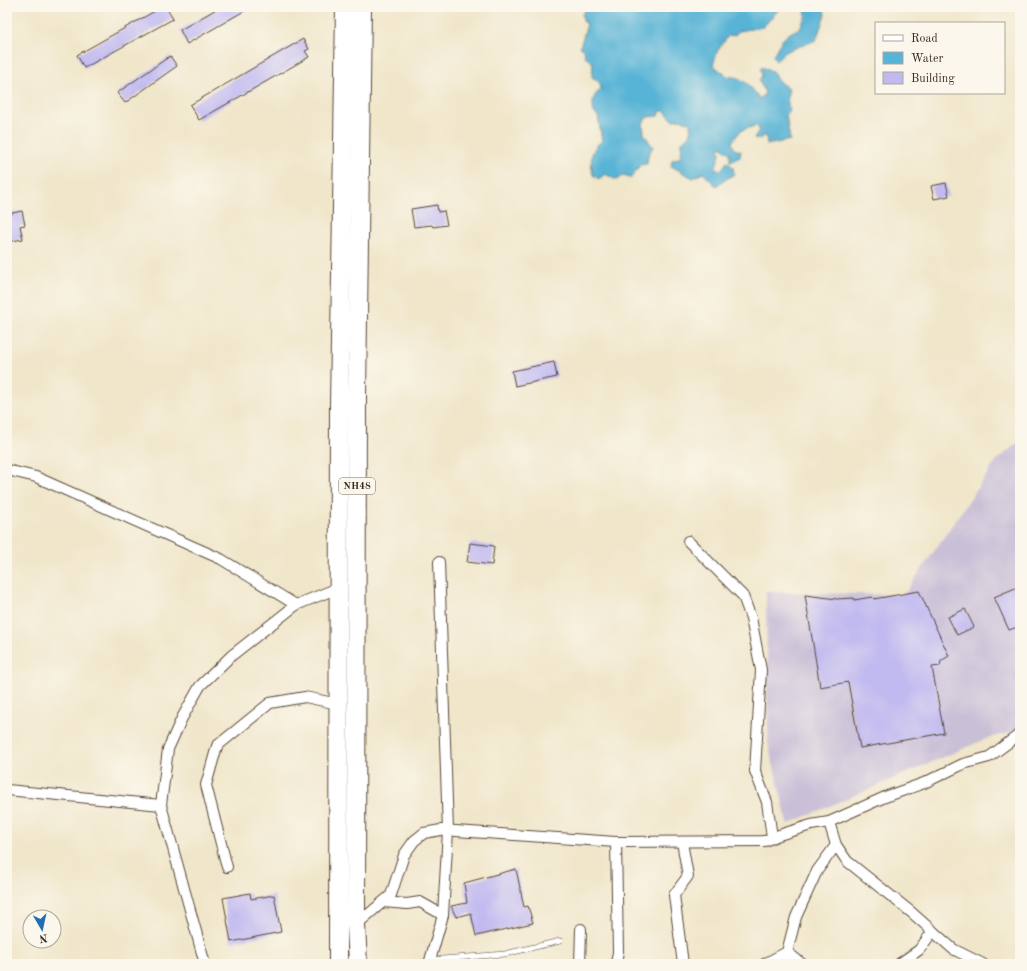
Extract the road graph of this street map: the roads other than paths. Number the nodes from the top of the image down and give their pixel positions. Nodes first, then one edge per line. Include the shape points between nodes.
1 (345, 7) edge
2 (362, 7) edge
3 (7, 470) edge
4 (688, 541) dead end
5 (439, 562) dead end
6 (338, 588) junction
7 (296, 605) junction
8 (338, 704) junction
9 (1020, 734) edge
10 (7, 790) edge
11 (161, 805) junction
12 (830, 822) junction
13 (448, 831) junction
14 (772, 837) junction
15 (616, 842) junction
16 (682, 842) junction
17 (836, 845) junction
18 (227, 867) dead end
19 (384, 902) junction
20 (444, 915) junction
21 (356, 925) junction
22 (581, 929) dead end
23 (933, 931) junction
24 (560, 942) dead end
25 (787, 952) junction
26 (429, 962) edge
27 (205, 964) edge
28 (338, 964) edge
29 (358, 964) edge
30 (580, 964) edge
31 (616, 964) edge
32 (683, 964) edge
33 (764, 964) edge
34 (790, 964) edge
35 (802, 964) edge
36 (900, 964) edge
37 (983, 964) edge

1 - 6 highway, NH48
2 - 21 highway, NH48 via 357,395
3 - 7 street via 36,477 221,559
4 - 14 street via 743,596 751,618 760,670 755,771 767,802
5 - 13 street
6 - 7 street
6 - 8 highway, NH48
7 - 11 street via 231,656 200,686 168,749
8 - 18 street via 305,697 270,703 217,746 206,785
8 - 28 highway, NH48
9 - 12 street via 989,757 963,764
10 - 11 street
11 - 27 street
12 - 14 street
12 - 17 street
13 - 15 street
13 - 19 street via 424,833 414,841 404,855 392,895
13 - 20 street
14 - 16 street via 765,842
15 - 16 street
15 - 31 street
16 - 32 street via 688,876 674,895
17 - 23 street via 847,861
17 - 25 street via 814,878 796,917
19 - 20 street via 420,902
19 - 21 street
20 - 26 street
21 - 29 highway, NH48
22 - 30 street
23 - 36 street via 919,950
23 - 37 street via 953,948
24 - 26 lane via 505,954
25 - 33 street
25 - 34 street
25 - 35 street

